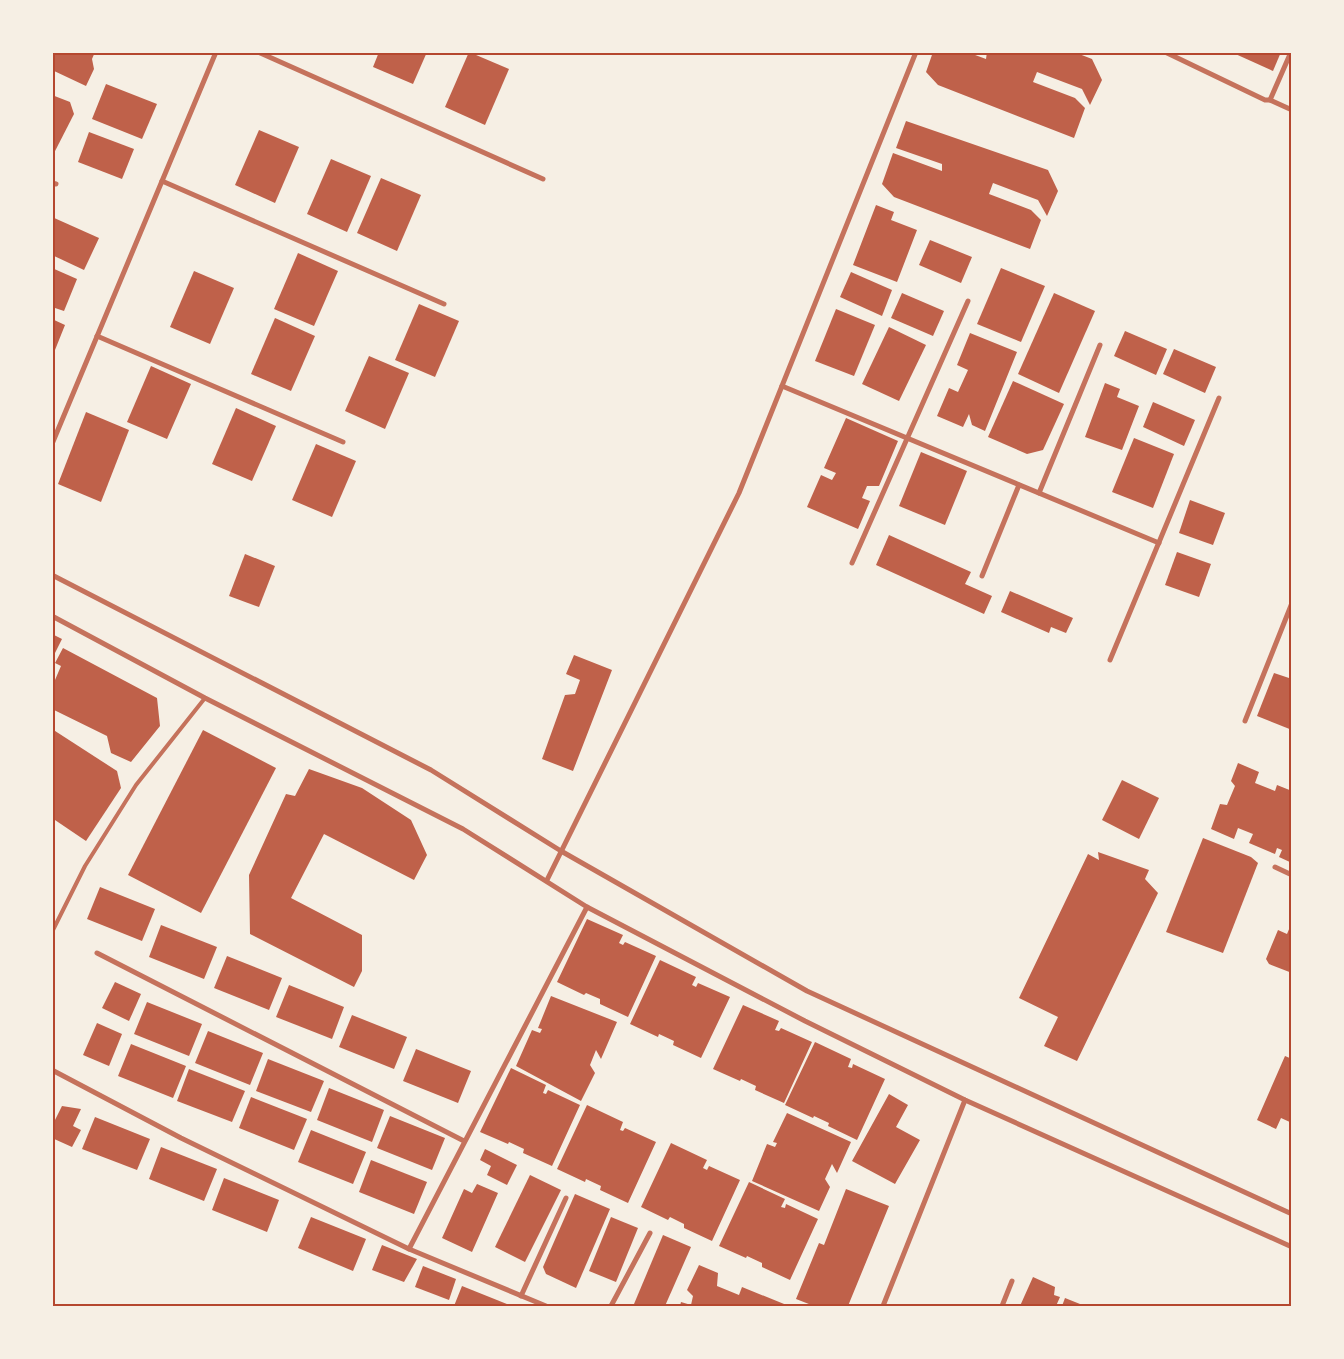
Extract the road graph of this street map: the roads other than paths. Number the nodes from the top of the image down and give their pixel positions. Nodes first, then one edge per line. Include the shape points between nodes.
1 (216, 52) edge
2 (258, 52) edge
3 (916, 52) edge
4 (1166, 52) edge
5 (1291, 52) edge
6 (1270, 100) junction
7 (1292, 110) edge
8 (543, 179) dead end
9 (162, 181) junction
10 (968, 302) dead end
11 (444, 304) dead end
12 (97, 336) junction
13 (1100, 345) dead end
14 (782, 386) junction
15 (1219, 398) dead end
16 (906, 437) junction
17 (343, 442) dead end
18 (52, 444) edge
19 (1019, 485) junction
20 (1039, 493) junction
21 (1159, 542) junction
22 (852, 563) dead end
23 (52, 575) edge
24 (982, 576) dead end
25 (1292, 603) edge
26 (52, 616) edge
27 (1110, 660) dead end
28 (205, 698) junction
29 (1245, 721) dead end
30 (561, 851) junction
31 (1275, 867) dead end
32 (1292, 874) edge
33 (547, 880) junction
34 (587, 907) junction
35 (52, 932) edge
36 (97, 953) dead end
37 (52, 1070) edge
38 (965, 1100) junction
39 (464, 1141) junction
40 (566, 1198) dead end
41 (1292, 1214) edge
42 (650, 1233) dead end
43 (1292, 1247) edge
44 (409, 1249) junction
45 (1012, 1281) dead end
46 (521, 1296) junction
47 (546, 1306) edge
48 (611, 1306) edge
49 (883, 1306) edge
50 (1002, 1306) edge

1 - 9 street
2 - 8 street
3 - 14 street
4 - 6 street
5 - 6 street
6 - 7 street
9 - 11 street
9 - 12 street
10 - 16 street
12 - 17 street
12 - 18 street
13 - 20 street
14 - 16 street
14 - 30 street via 739,493
15 - 21 street
16 - 19 street
16 - 22 street
19 - 20 street
19 - 24 street
20 - 21 street
21 - 27 street
23 - 30 street via 431,770
25 - 29 street
26 - 28 street
28 - 33 street via 463,829
28 - 35 lane via 136,785 85,866
30 - 33 street
30 - 41 street via 807,991
31 - 32 street
33 - 34 street
34 - 38 street
34 - 39 street
36 - 39 street
37 - 44 street via 181,1138
38 - 43 street
38 - 49 street
39 - 44 street
40 - 46 street
42 - 48 street
44 - 46 street
45 - 50 street
46 - 47 street

